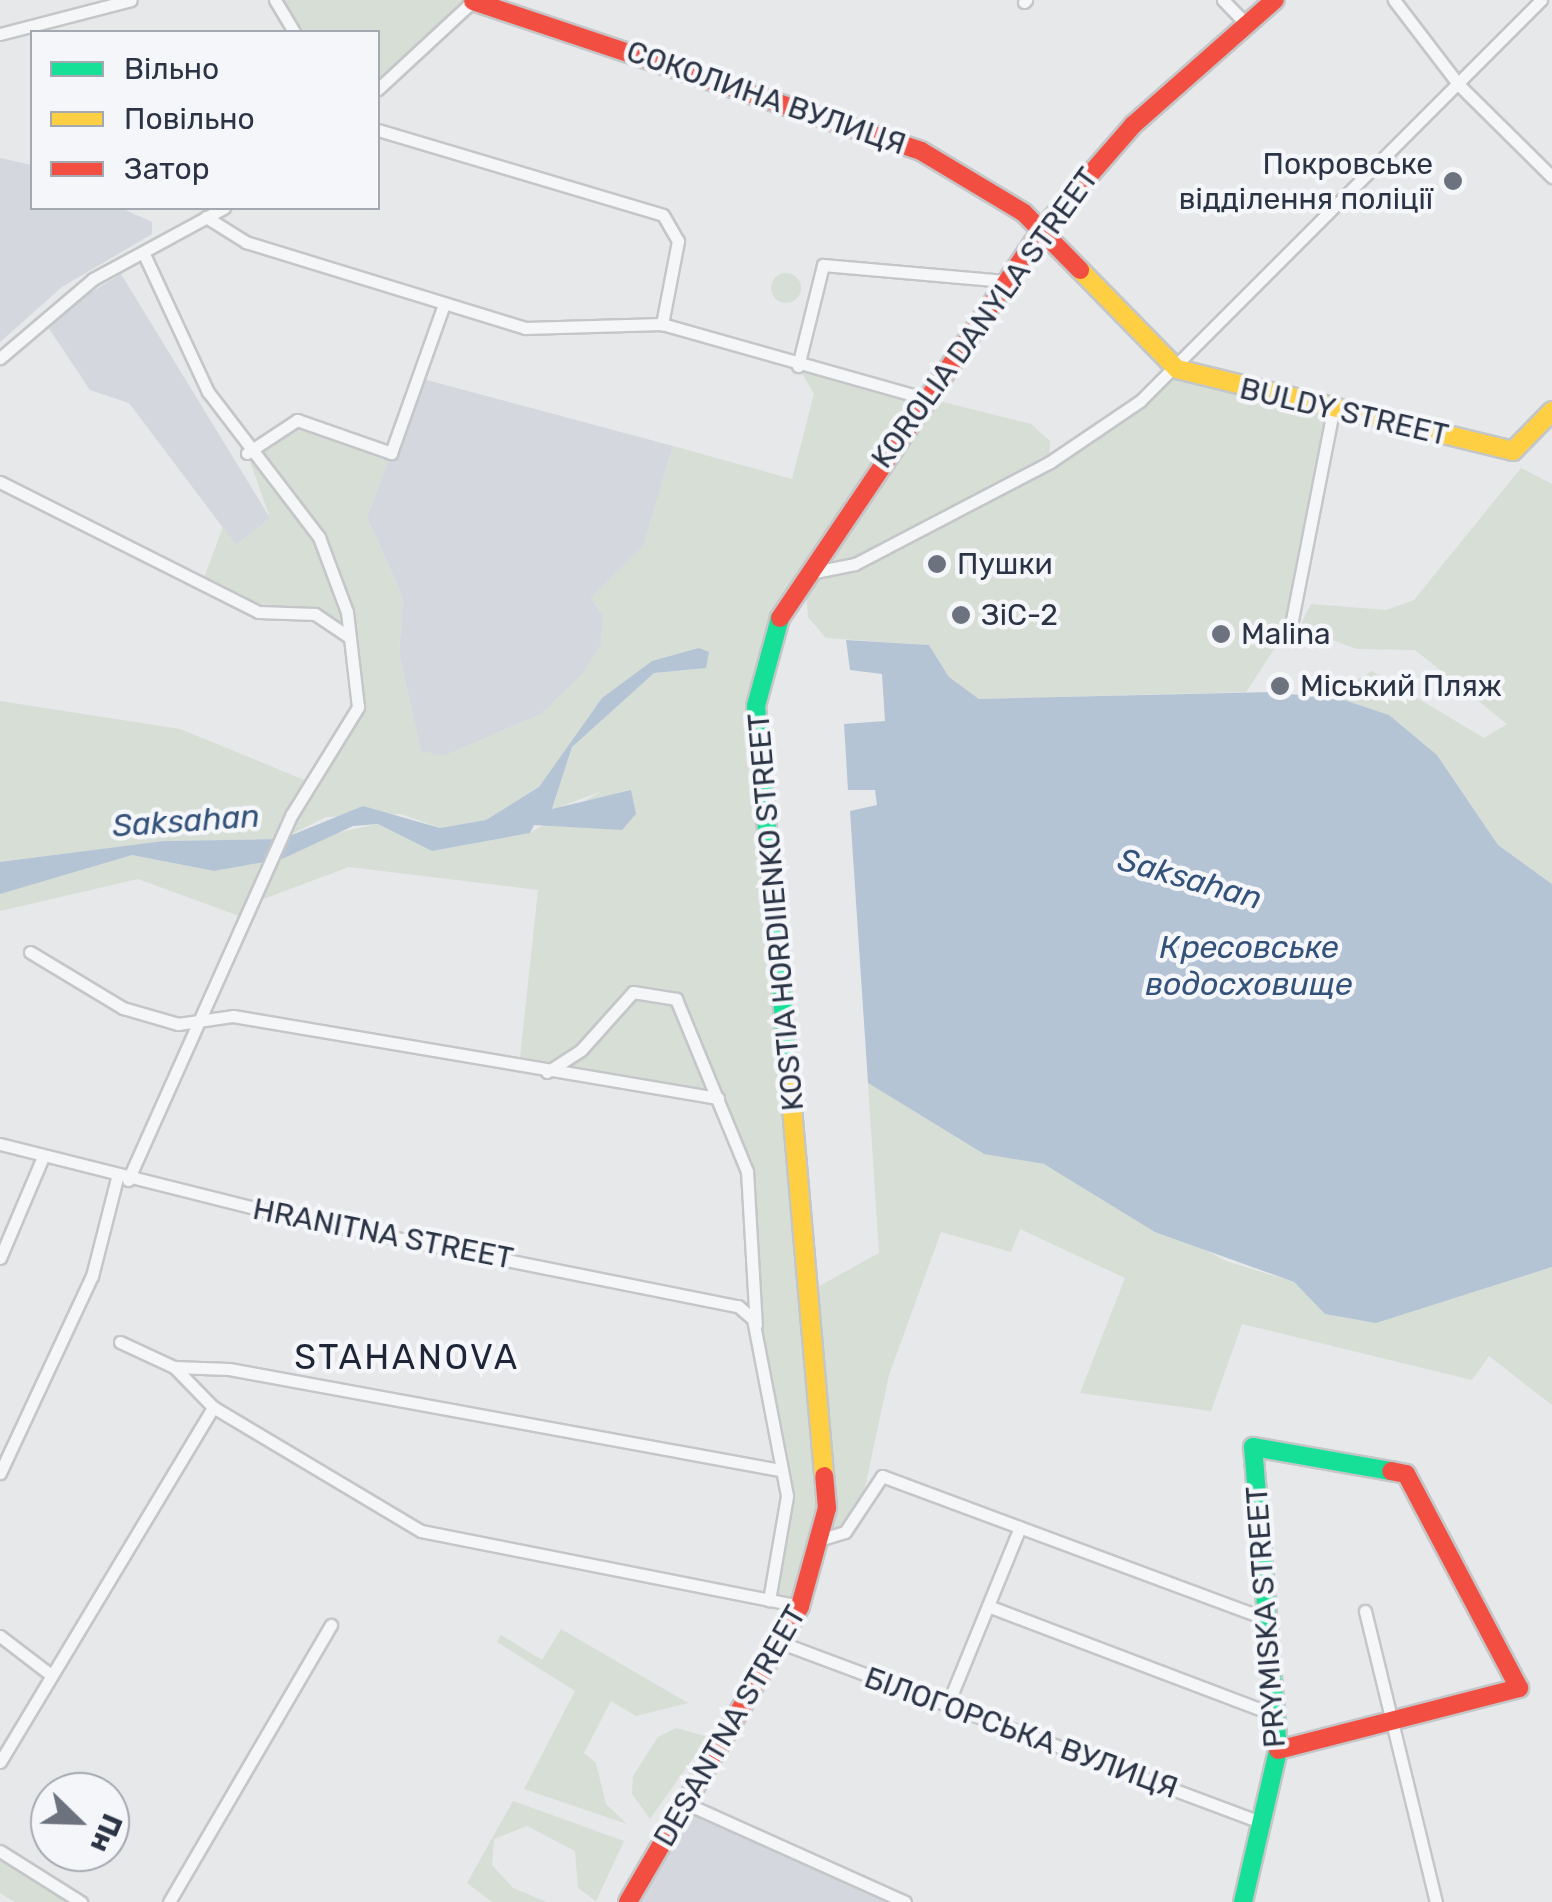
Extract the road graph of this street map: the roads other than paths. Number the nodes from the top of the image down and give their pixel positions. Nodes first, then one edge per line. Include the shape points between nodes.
1 (130, 0) edge
2 (275, 0) edge
3 (474, 0) edge
4 (1224, 0) edge
5 (1276, 0) edge
6 (1394, 0) edge
7 (1541, 0) edge
8 (1246, 25) junction
9 (293, 30) edge
10 (0, 34) edge
11 (1459, 85) junction
12 (380, 88) edge
13 (380, 131) edge
14 (1552, 176) edge
15 (220, 210) edge
16 (206, 217) junction
17 (1040, 232) junction
18 (143, 252) junction
19 (1005, 281) junction
20 (444, 304) junction
21 (662, 324) junction
22 (0, 358) edge
23 (798, 366) junction
24 (1177, 370) junction
25 (924, 398) junction
26 (1552, 410) edge
27 (1333, 411) junction
28 (247, 452) junction
29 (0, 482) edge
30 (805, 574) junction
31 (1291, 625) dead end
32 (348, 636) junction
33 (30, 952) dead end
34 (194, 1027) junction
35 (547, 1072) junction
36 (718, 1098) junction
37 (0, 1144) edge
38 (42, 1159) junction
39 (122, 1179) junction
40 (0, 1258) edge
41 (755, 1329) junction
42 (120, 1342) dead end
43 (174, 1367) junction
44 (213, 1407) junction
45 (824, 1426) joint
46 (780, 1470) junction
47 (0, 1474) edge
48 (1020, 1527) junction
49 (822, 1538) junction
50 (769, 1600) junction
51 (800, 1606) junction
52 (988, 1606) junction
53 (1365, 1611) dead end
54 (1268, 1620) junction
55 (332, 1626) dead end
56 (0, 1636) edge
57 (779, 1642) junction
58 (51, 1675) junction
59 (947, 1706) junction
60 (1277, 1716) junction
61 (1393, 1724) junction
62 (1278, 1750) junction
63 (0, 1762) edge
64 (685, 1803) junction
65 (1263, 1823) junction
66 (0, 1851) edge
67 (81, 1902) edge
68 (168, 1902) edge
69 (628, 1902) edge
70 (905, 1902) edge
71 (1243, 1902) edge
72 (1436, 1902) edge

1 - 10 street
2 - 9 street
3 - 12 street
3 - 17 street, СОКОЛИНА ВУЛИЦЯ via 870,130 1006,200
4 - 8 street
5 - 8 street, KOROLIA DANYLA STREET
6 - 11 street
7 - 11 street
8 - 17 street, KOROLIA DANYLA STREET via 1134,124
11 - 14 street
11 - 24 street
13 - 21 street via 663,215 678,240
15 - 16 street
16 - 18 street
16 - 20 street via 246,242
17 - 19 street, KOROLIA DANYLA STREET
17 - 24 street, СОКОЛИНА ВУЛИЦЯ
18 - 22 street via 42,316
18 - 28 street via 193,366
19 - 23 street via 822,265
19 - 25 street, KOROLIA DANYLA STREET
20 - 21 street via 564,334
20 - 28 street via 391,453 297,420
21 - 23 street
23 - 25 street
24 - 27 street, BULDY STREET
24 - 30 street via 1050,462 854,564
25 - 30 street, KOROLIA DANYLA STREET
26 - 27 street, BULDY STREET via 1513,451
27 - 31 street
28 - 32 street via 320,536
29 - 32 street via 258,612 314,614
30 - 45 street, KOSTIA HORDIIENKO STREET via 766,648 756,706
32 - 34 street via 358,707 292,814
33 - 34 street via 123,1008
34 - 35 street via 233,1016
34 - 39 street
35 - 36 street
35 - 36 street via 581,1050 621,1002 654,989 680,1004
36 - 41 street via 755,1212
37 - 38 street, HRANITNA STREET
38 - 39 street, HRANITNA STREET
38 - 40 street
39 - 41 street, HRANITNA STREET via 716,1298 747,1311
39 - 47 street via 92,1276
41 - 46 street
42 - 43 street
43 - 44 street
43 - 46 street
44 - 50 street via 420,1532
44 - 58 street
45 - 49 street, DESANTNA STREET
46 - 50 street via 787,1496
48 - 49 street via 882,1476 845,1532
48 - 52 street
48 - 54 street
49 - 51 street, DESANTNA STREET
50 - 51 street
51 - 57 street, DESANTNA STREET
52 - 59 street
52 - 60 street
53 - 61 street
54 - 60 street, PRYMISKA STREET
54 - 61 street, PRYMISKA STREET via 1253,1448 1406,1474 1519,1688
55 - 68 street
56 - 58 street
57 - 59 street, БІЛОГОРСЬКА ВУЛИЦЯ
57 - 64 street, DESANTNA STREET
58 - 63 street
59 - 65 street, БІЛОГОРСЬКА ВУЛИЦЯ
60 - 62 street, PRYMISKA STREET
61 - 62 street
61 - 72 street
62 - 65 street, PRYMISKA STREET
64 - 69 street, DESANTNA STREET
64 - 70 street
65 - 71 street, PRYMISKA STREET
66 - 67 street

